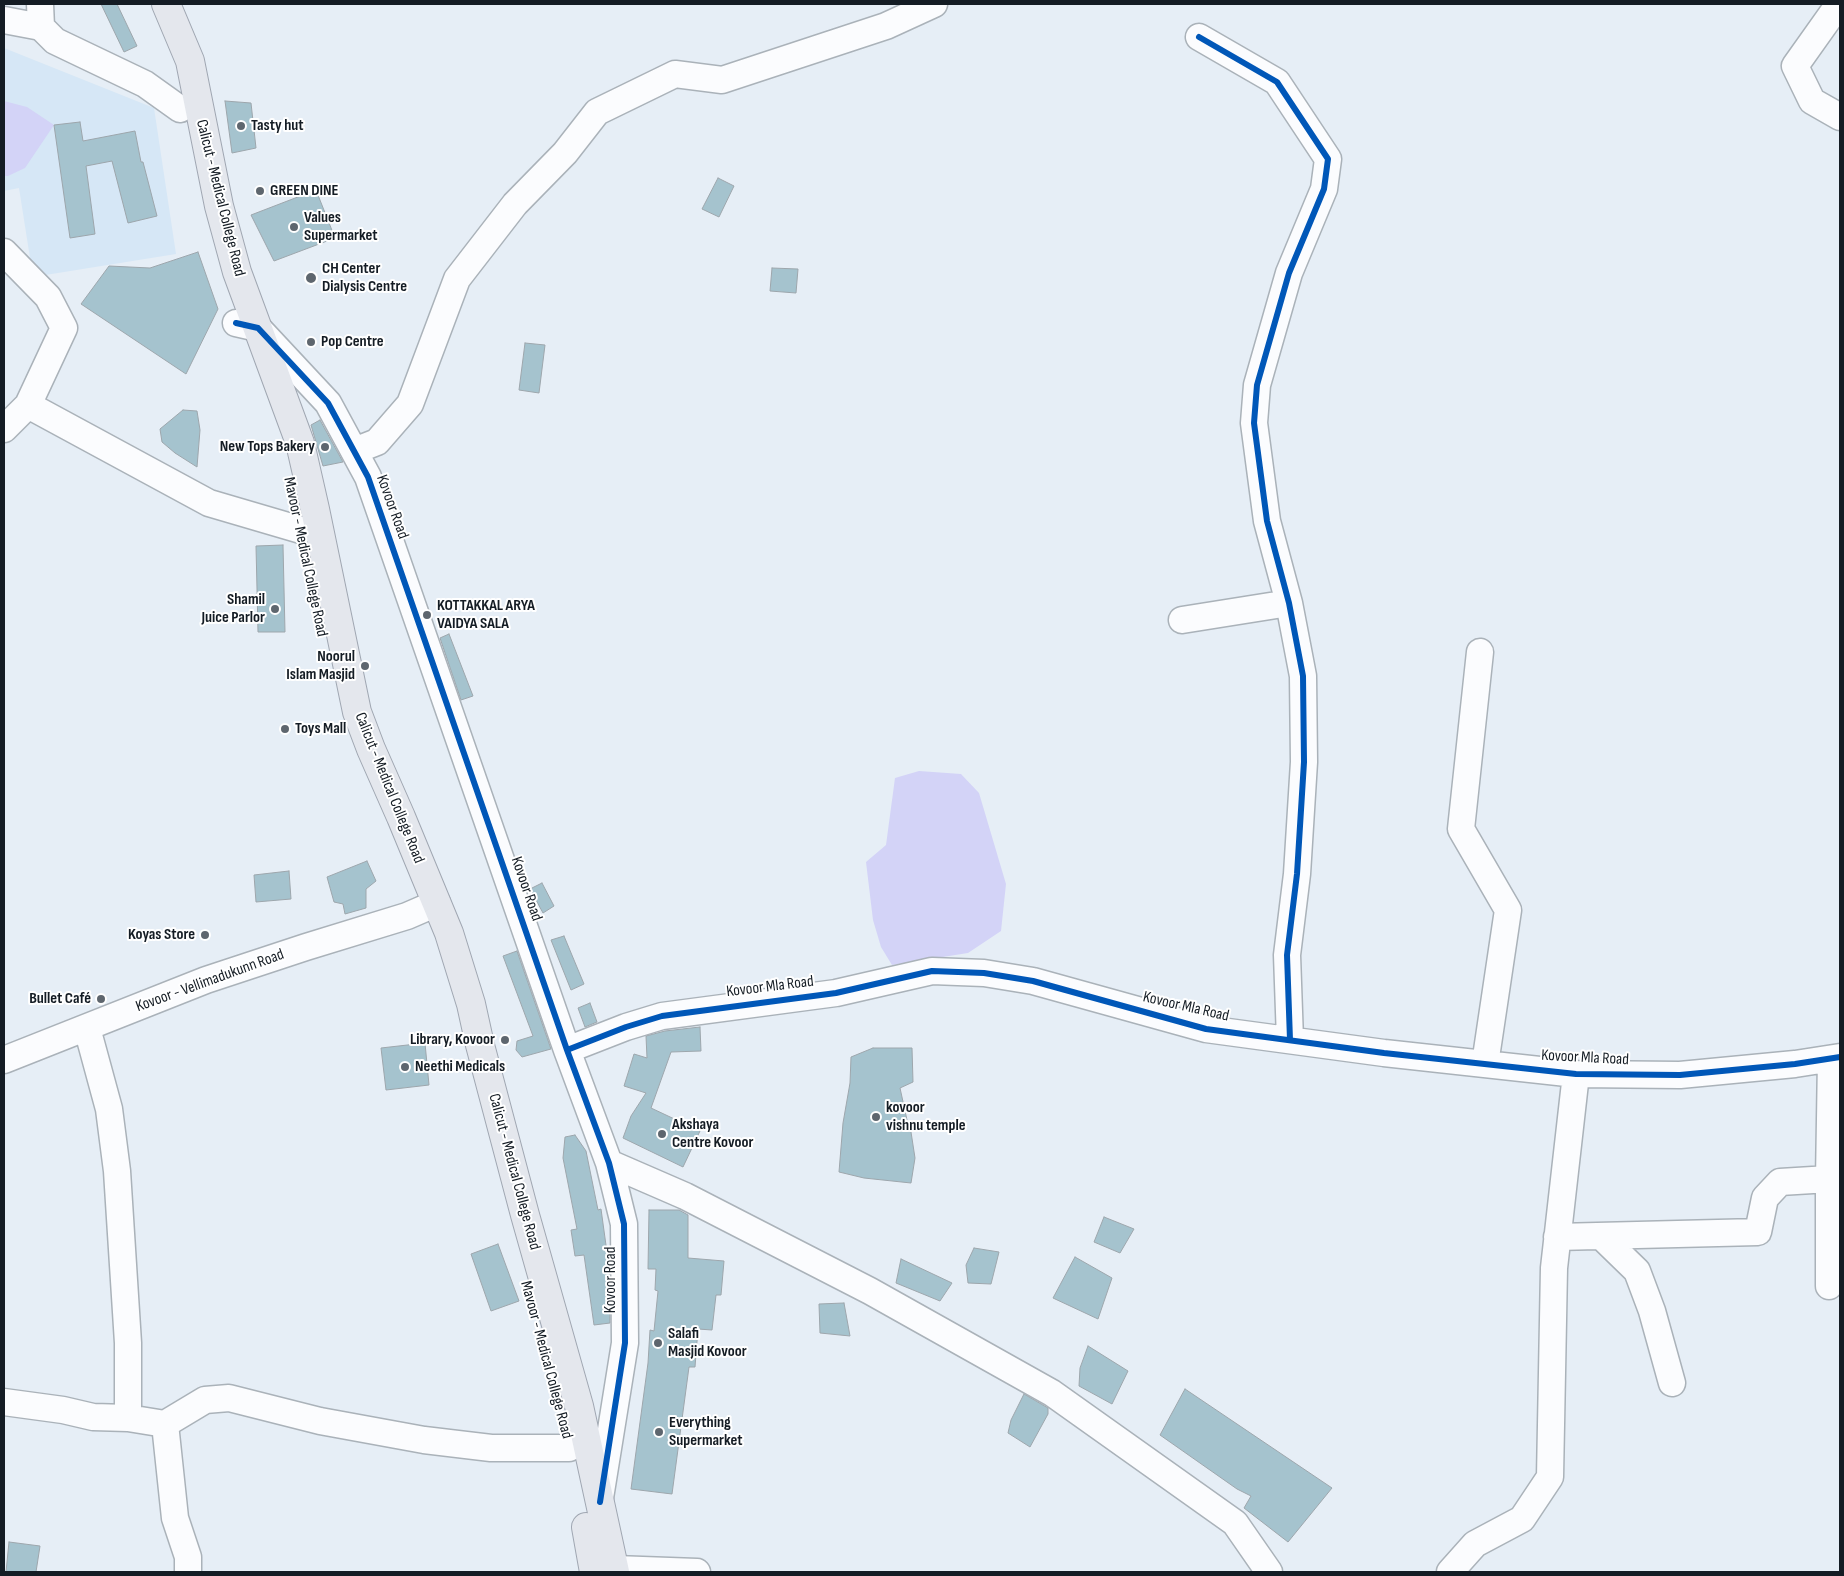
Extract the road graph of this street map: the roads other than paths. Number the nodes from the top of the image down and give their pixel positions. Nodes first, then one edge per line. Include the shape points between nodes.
1 (146, 4) edge
2 (166, 4) edge
3 (934, 4) edge
4 (1839, 4) edge
5 (41, 16) edge
6 (4, 20) edge
7 (1199, 37) dead end
8 (180, 109) junction
9 (1840, 117) edge
10 (4, 252) edge
11 (247, 325) junction
12 (28, 405) junction
13 (4, 429) edge
14 (354, 451) junction
15 (301, 530) junction
16 (1289, 603) junction
17 (1182, 620) dead end
18 (1480, 652) dead end
19 (392, 820) junction
20 (428, 906) junction
21 (87, 1028) junction
22 (1290, 1040) junction
23 (567, 1050) junction
24 (1836, 1058) edge
25 (4, 1060) edge
26 (1485, 1064) junction
27 (1576, 1074) junction
28 (609, 1163) junction
29 (1829, 1179) junction
30 (1601, 1236) junction
31 (1557, 1237) junction
32 (1829, 1286) dead end
33 (1672, 1383) dead end
34 (4, 1402) edge
35 (128, 1418) junction
36 (165, 1424) junction
37 (570, 1448) junction
38 (597, 1520) junction
39 (608, 1571) edge
40 (188, 1572) edge
41 (697, 1572) edge
42 (1269, 1572) edge
43 (1450, 1572) edge

1 - 8 main road, Mavoor - Medical College Road via 172,66
2 - 11 main road, Calicut - Medical College Road via 190,61
3 - 14 street via 886,26 722,80 675,74 597,112 565,153 515,204 458,279 410,404 377,442
4 - 9 street via 1795,66 1812,101
5 - 6 street
5 - 8 street via 55,41 145,84
7 - 16 street via 1278,82 1328,158 1324,189 1289,273 1263,366 1254,423 1267,521
8 - 11 main road, Mavoor - Medical College Road via 201,210 220,278
10 - 12 street via 48,297 64,328
11 - 14 street, Kovoor Road via 328,403
11 - 15 main road, Mavoor - Medical College Road via 282,448
11 - 19 main road, Calicut - Medical College Road via 300,443 357,712
12 - 13 street
12 - 15 street via 209,504
14 - 23 street, Kovoor Road via 371,486
15 - 19 main road, Mavoor - Medical College Road via 340,717 354,756
16 - 17 street
16 - 22 street via 1303,676 1304,762 1288,955
18 - 26 street via 1461,829 1508,910
19 - 20 main road, Mavoor - Medical College Road
20 - 21 street, Kovoor - Vellimadukunn Road via 407,916 206,980
20 - 37 main road, Mavoor - Medical College Road via 432,940
20 - 38 main road, Calicut - Medical College Road via 449,933 471,1004 525,1215 580,1406
21 - 25 street, Kovoor - Vellimadukunn Road
21 - 35 street via 109,1109 117,1172 128,1342
22 - 23 street, Kovoor Mla Road via 1206,1029 1033,982 984,973 932,971 836,993 662,1016
22 - 26 street, Kovoor Mla Road
23 - 28 street, Kovoor Road
24 - 27 street, Kovoor Mla Road via 1680,1075
24 - 29 street
26 - 27 street, Kovoor Mla Road
27 - 31 street
28 - 38 street, Kovoor Road via 624,1224 625,1343
28 - 42 street via 685,1196 862,1286 1052,1393 1235,1523
29 - 30 street via 1780,1182 1765,1198 1758,1232
29 - 32 street
30 - 31 street
30 - 33 street via 1637,1271
31 - 43 street via 1550,1478 1522,1519 1476,1544
34 - 35 street via 93,1417
35 - 36 street
36 - 37 street via 204,1400 229,1398 320,1421 424,1440 491,1448
36 - 40 street via 175,1518 188,1558
37 - 38 main road, Mavoor - Medical College Road
38 - 39 main road, Mavoor - Medical College Road
39 - 41 street

